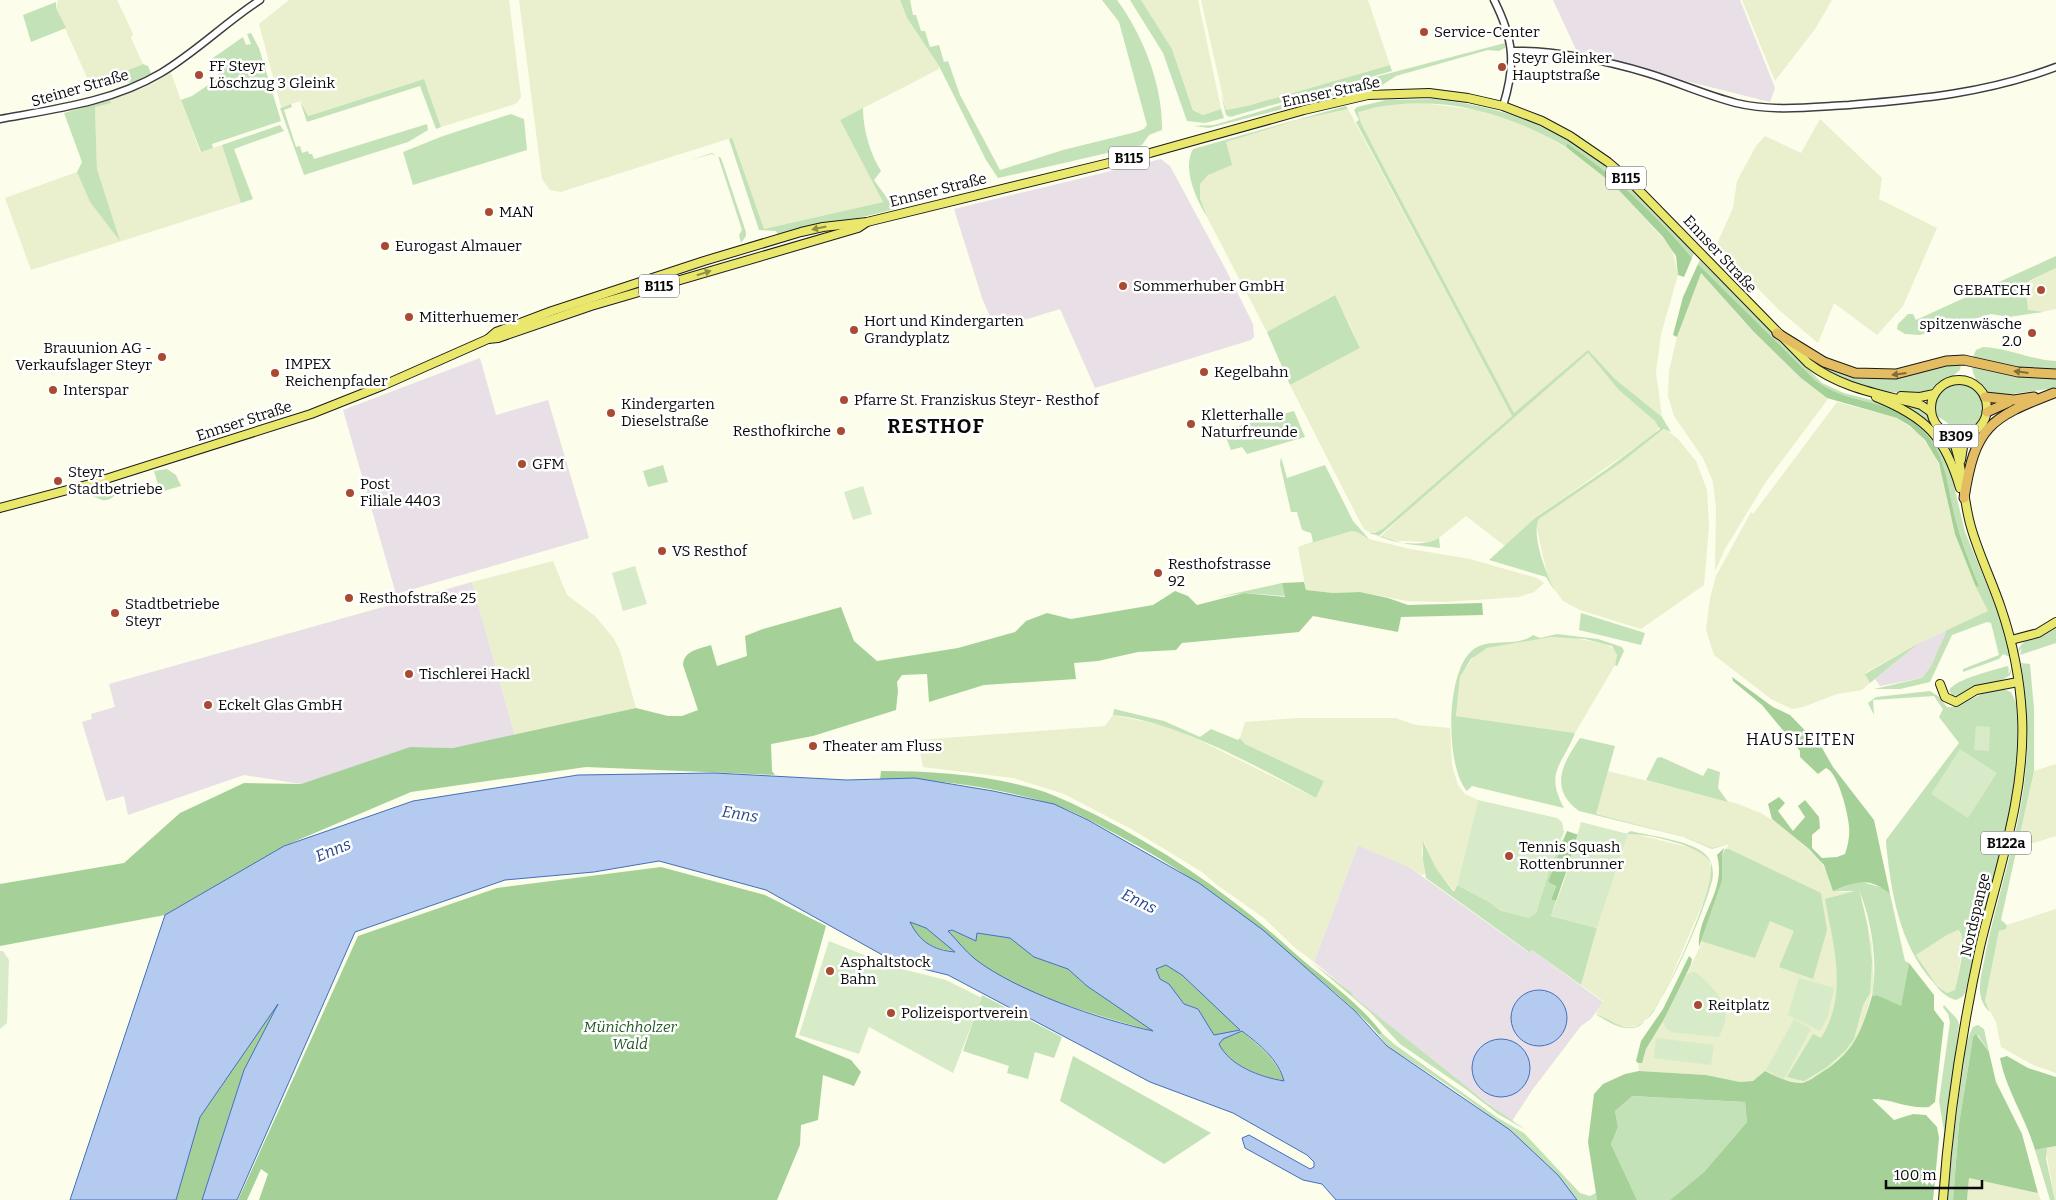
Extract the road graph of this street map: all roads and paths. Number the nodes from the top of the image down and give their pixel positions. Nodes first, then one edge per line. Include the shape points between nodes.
1 (260, 0) edge
2 (1494, 0) edge
3 (1512, 51) junction
4 (2056, 67) edge
5 (1503, 106) junction
6 (0, 119) edge
7 (1777, 333) junction
8 (2056, 374) edge
9 (1860, 390) junction
10 (2055, 393) edge
11 (1934, 394) junction
12 (1887, 395) junction
13 (1985, 397) junction
14 (2014, 400) junction
15 (1931, 412) junction
16 (1987, 412) junction
17 (1951, 435) junction
18 (1967, 435) junction
19 (1961, 464) junction
20 (1964, 498) junction
21 (0, 508) edge
22 (1966, 509) junction
23 (2056, 622) edge
24 (2011, 640) junction
25 (2018, 682) junction
26 (1940, 684) dead end
27 (1943, 1200) edge

1 - 6 street, Steiner Straße via 173,65 145,81 116,93 46,112
2 - 3 street via 1508,32
3 - 4 street via 1553,54 1621,66 1718,98 1769,108 1832,106 1956,94 1999,86
3 - 5 street via 1511,76
5 - 7 main road, Ennser Straße / B115 via 1564,132 1608,162 1656,206
5 - 21 main road, Ennser Straße / B115 via 1429,93 1368,95 1141,156 867,222 823,227 552,311 496,332 488,339 384,386 311,414 90,484
8 -> 7 highway via 2018,372 1964,360 1946,361 1896,374 1856,373 1824,362
7 - 9 main road, Ennser Straße / B115 via 1816,370
9 - 12 main road, Ennser Straße / B115
9 - 22 main road via 1905,409 1932,431 1950,459
10 - 14 highway, B309
10 - 20 highway via 2014,408 1990,426 1971,458
11 - 12 main road, Ennser Straße / B115 via 1920,397
11 - 13 main road via 1943,384 1962,379 1978,386
11 - 15 main road, B309
12 - 15 main road, Ennser Straße / B115 via 1921,405
13 - 14 highway, B309
13 - 16 main road, B309
14 - 16 highway, B309
15 - 17 main road, B309 via 1937,427
16 - 18 main road, B309 via 1981,426
17 - 18 main road, B309
17 - 19 main road, Nordspange / B122a
18 - 19 main road, Nordspange / B122a
19 - 20 main road, Nordspange / B122a
20 - 22 main road, Nordspange / B122a
22 - 24 main road, Nordspange / B122a
23 - 24 main road via 2038,632
24 - 25 main road, Nordspange / B122a
25 - 26 main road via 1976,690 1956,702 1945,697
25 - 27 main road, Nordspange / B122a via 2022,736 2018,784 1968,1011

